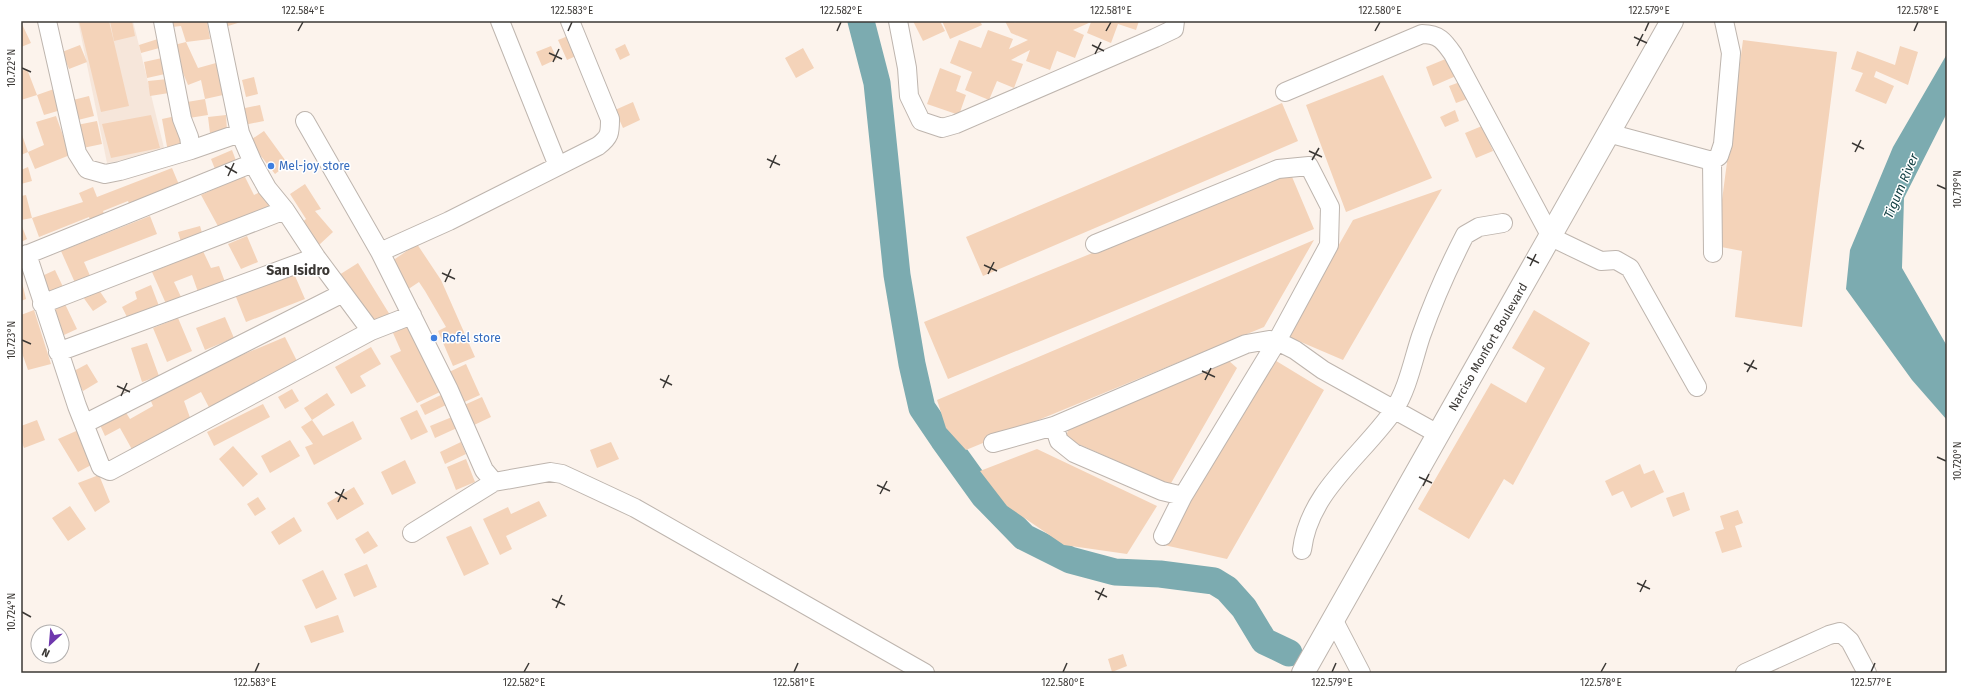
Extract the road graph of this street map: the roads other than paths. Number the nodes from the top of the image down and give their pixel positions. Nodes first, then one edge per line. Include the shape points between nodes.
1 (47, 21) edge
2 (163, 21) edge
3 (218, 21) edge
4 (500, 21) edge
5 (570, 21) edge
6 (898, 21) edge
7 (1175, 21) edge
8 (1672, 21) edge
9 (1724, 21) edge
10 (1285, 92) dead end
11 (305, 121) dead end
12 (240, 133) junction
13 (1608, 133) junction
14 (191, 150) junction
15 (1712, 161) junction
16 (253, 163) junction
17 (558, 166) junction
18 (285, 210) junction
19 (1503, 223) dead end
20 (1551, 237) junction
21 (1095, 244) dead end
22 (380, 252) junction
23 (1713, 253) dead end
24 (24, 255) edge
25 (316, 257) junction
26 (343, 293) junction
27 (42, 304) junction
28 (412, 315) junction
29 (371, 331) junction
30 (1278, 341) junction
31 (58, 352) junction
32 (1697, 387) dead end
33 (1394, 410) junction
34 (84, 424) junction
35 (1054, 426) junction
36 (1438, 434) junction
37 (993, 443) dead end
38 (494, 482) junction
39 (1183, 496) junction
40 (412, 533) dead end
41 (1163, 536) dead end
42 (1302, 550) dead end
43 (1333, 619) junction
44 (925, 673) edge
45 (1303, 673) edge
46 (1361, 673) edge
47 (1745, 673) edge
48 (1868, 673) edge

1 - 14 street via 77,153 87,169 105,174
2 - 14 street via 182,119
3 - 12 street
4 - 17 street
5 - 17 street via 610,118 610,132 598,146
6 - 7 street via 907,68 909,96 921,120 942,128 1155,38 1174,29
8 - 13 main road, Narciso Monfort Boulevard
9 - 15 street via 1731,53 1723,144 1719,156
10 - 20 street via 1422,34 1434,34 1444,40 1453,54
11 - 22 street
12 - 14 street
12 - 16 street
13 - 15 street
13 - 20 main road, Narciso Monfort Boulevard
15 - 23 street
16 - 18 street via 267,188
16 - 24 street
17 - 22 street via 449,221
18 - 25 street
18 - 27 street
19 - 33 street via 1478,227 1465,235 1422,334
20 - 32 street via 1601,261 1616,260 1630,268
20 - 36 main road, Narciso Monfort Boulevard
21 - 30 street via 1278,169 1309,166 1330,207 1329,246
22 - 28 street
24 - 27 street
25 - 26 street
25 - 31 street
26 - 29 street
26 - 34 street
27 - 31 street
28 - 29 street
28 - 38 street via 484,470
29 - 34 street via 110,471 101,467
30 - 33 street
30 - 35 street via 1246,344
30 - 39 street
31 - 34 street
33 - 36 street
33 - 42 street via 1323,495 1309,519
35 - 37 street
35 - 39 street via 1059,441 1074,453 1162,491
36 - 43 main road, Narciso Monfort Boulevard
38 - 40 street
38 - 44 street via 550,472 576,480 635,508
39 - 41 street
43 - 45 main road, Narciso Monfort Boulevard
43 - 46 street
47 - 48 street via 1840,632 1850,641

